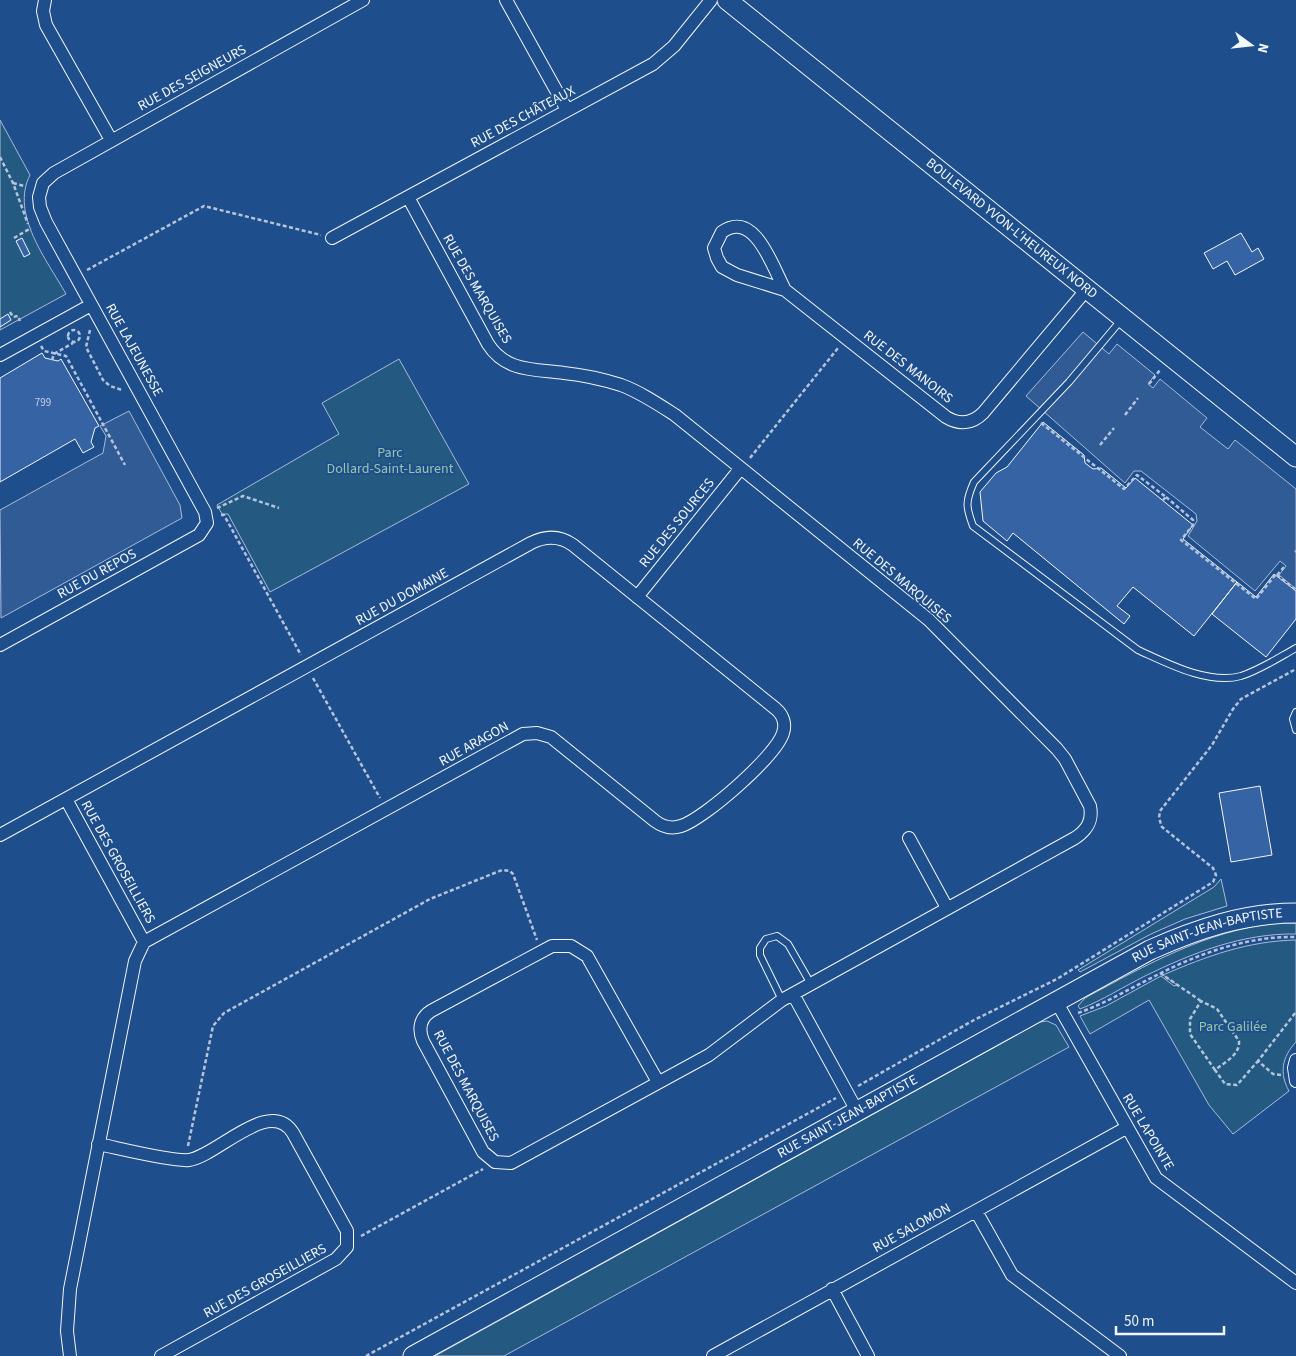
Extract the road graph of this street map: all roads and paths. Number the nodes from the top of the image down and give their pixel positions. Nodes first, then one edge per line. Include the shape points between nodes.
1 (45, 0) edge
2 (363, 0) edge
3 (506, 0) edge
4 (711, 0) edge
5 (727, 0) edge
6 (567, 110) junction
7 (111, 140) junction
8 (0, 157) edge
9 (13, 182) junction
10 (24, 186) dead end
11 (41, 187) joint
12 (408, 196) junction
13 (28, 224) dead end
14 (31, 228) dead end
15 (14, 238) dead end
16 (332, 238) joint
17 (87, 270) dead end
18 (1087, 289) junction
19 (785, 290) junction
20 (91, 305) junction
21 (10, 312) dead end
22 (1123, 318) junction
23 (20, 320) dead end
24 (89, 325) dead end
25 (39, 342) dead end
26 (74, 342) junction
27 (838, 348) dead end
28 (62, 349) junction
29 (54, 354) junction
30 (0, 355) edge
31 (66, 356) junction
32 (52, 360) dead end
33 (1162, 368) dead end
34 (1149, 384) dead end
35 (126, 392) dead end
36 (1138, 398) dead end
37 (1124, 415) dead end
38 (1114, 428) dead end
39 (1035, 429) dead end
40 (1100, 445) dead end
41 (1296, 457) edge
42 (749, 458) dead end
43 (125, 465) dead end
44 (740, 469) junction
45 (1166, 497) junction
46 (1163, 500) dead end
47 (217, 508) dead end
48 (279, 508) dead end
49 (221, 515) dead end
50 (206, 526) joint
51 (1284, 566) dead end
52 (1277, 575) junction
53 (1296, 590) edge
54 (637, 597) junction
55 (0, 645) edge
56 (1296, 648) edge
57 (301, 655) dead end
58 (1296, 669) edge
59 (313, 677) dead end
60 (1296, 712) edge
61 (785, 727) joint
62 (1296, 730) edge
63 (66, 799) junction
64 (386, 810) junction
65 (0, 835) edge
66 (909, 838) dead end
67 (947, 908) junction
68 (1296, 913) edge
69 (1296, 937) edge
70 (144, 942) junction
71 (541, 951) junction
72 (1160, 973) junction
73 (810, 984) junction
74 (787, 997) junction
75 (1201, 1001) junction
76 (1056, 1002) junction
77 (1296, 1012) edge
78 (1066, 1018) junction
79 (1296, 1060) edge
80 (1258, 1061) junction
81 (1215, 1070) junction
82 (1281, 1075) dead end
83 (1296, 1080) edge
84 (658, 1082) junction
85 (847, 1092) junction
86 (857, 1111) junction
87 (1126, 1128) junction
88 (98, 1144) junction
89 (185, 1160) junction
90 (495, 1162) junction
91 (976, 1210) junction
92 (348, 1243) junction
93 (1296, 1283) edge
94 (832, 1289) junction
95 (70, 1356) edge
96 (161, 1356) edge
97 (366, 1356) edge
98 (413, 1356) edge
99 (713, 1356) edge
100 (868, 1356) edge
101 (1120, 1356) edge

1 - 7 street via 43,16 46,25
2 - 7 street, RUE DES SEIGNEURS
3 - 6 street
4 - 6 street, RUE DES CHÂTEAUX via 661,58
5 - 18 street, BOULEVARD YVON-L'HEUREUX NORD
6 - 12 street, RUE DES CHÂTEAUX
7 - 11 street, RUE DES SEIGNEURS via 54,173
8 - 9 path
9 - 10 path
9 - 13 path
11 - 20 street, RUE LAJEUNESSE via 39,202 43,215
12 - 16 street, RUE DES CHÂTEAUX
12 - 44 street, RUE DES MARQUISES via 488,344 499,358 520,369 584,376 636,392 675,415
14 - 15 path
16 - 17 path via 204,206
18 - 19 street, RUE DES MANOIRS via 983,413 963,423 946,417
18 - 22 street, BOULEVARD YVON-L'HEUREUX NORD
19 - 19 street, RUE DES MANOIRS via 752,231 736,227 725,229 719,235 714,248 722,267
20 - 30 street
20 - 50 street, RUE LAJEUNESSE via 205,512
21 - 23 path via 12,317 18,316
22 - 41 street, BOULEVARD YVON-L'HEUREUX NORD
22 - 56 lane via 1069,382 974,482 966,507 973,526 1138,650 1162,661 1193,672 1229,678 1247,674
24 - 35 path, RUE LAJEUNESSE via 86,347 103,380
25 - 29 path via 44,352
26 - 26 path via 79,341 79,331 74,330 68,335
26 - 28 path
27 - 42 path
28 - 29 path
28 - 31 path
29 - 31 path
29 - 32 path
31 - 43 path
33 - 34 path
36 - 37 path
38 - 40 path
39 - 45 path via 1041,422 1124,489 1137,475
44 - 54 street, RUE DES SOURCES
44 - 67 street, RUE DES MARQUISES via 929,620 1057,749 1088,802 1090,819 1082,833
45 - 46 path
45 - 52 path via 1193,520 1181,540 1256,599
47 - 48 path via 242,496
49 - 57 path via 224,515
50 - 55 street, RUE DU REPOS via 199,534
51 - 52 path
52 - 53 path
54 - 61 street, RUE DU DOMAINE via 776,708
54 - 63 street, RUE DU DOMAINE via 568,542 554,537 539,539
58 - 85 path via 1241,699 1212,746 1160,811 1162,827 1213,868 1214,882 1057,979 974,1020
59 - 64 path
60 - 62 lane via 1293,719
61 - 64 street, RUE ARAGON via 781,739 740,784 711,807 676,827 659,824 555,740 537,733 519,736
63 - 65 street, RUE DU DOMAINE
63 - 70 street, RUE DES GROSEILLIERS
64 - 70 street, RUE ARAGON
66 - 67 street
67 - 73 street, RUE DES MARQUISES
68 - 76 street, RUE SAINT-JEAN-BAPTISTE via 1247,917 1184,936
69 - 72 path via 1258,939 1223,948
70 - 88 street, RUE DES GROSEILLIERS via 135,961
71 - 84 street, RUE DES MARQUISES via 566,945 587,956
71 - 89 path via 516,879 510,871 502,870 430,899 224,1013 213,1026
71 - 90 street, RUE DES MARQUISES via 431,1011 421,1024 423,1041 483,1152
72 - 75 path
72 - 78 path via 1114,998
73 - 74 street, RUE DES MARQUISES
73 - 74 lane via 786,941 776,936 766,939 760,955
74 - 84 street, RUE DES MARQUISES via 713,1053
74 - 85 street
75 - 81 path via 1190,1020 1190,1034
75 - 81 path via 1217,1009 1239,1041 1234,1056
76 - 78 street, RUE LAPOINTE
76 - 86 street, RUE SAINT-JEAN-BAPTISTE
77 - 80 path
78 - 87 street, RUE LAPOINTE
79 - 83 street
80 - 81 path via 1237,1085 1225,1084
80 - 82 path via 1273,1074
84 - 90 street, RUE DES MARQUISES via 515,1161 507,1164
85 - 86 street
85 - 97 path
86 - 98 street, RUE SAINT-JEAN-BAPTISTE
87 - 91 street, RUE SALOMON
87 - 93 street, RUE LAPOINTE via 1160,1182
88 - 89 street
88 - 95 street, RUE DES GROSEILLIERS via 70,1289 67,1331
89 - 92 street via 264,1121 277,1120 293,1133 345,1226
90 - 92 path
91 - 94 street, RUE SALOMON
91 - 101 street via 1012,1275
92 - 96 street, RUE DES GROSEILLIERS via 336,1259
94 - 99 street, RUE SALOMON
94 - 100 street

